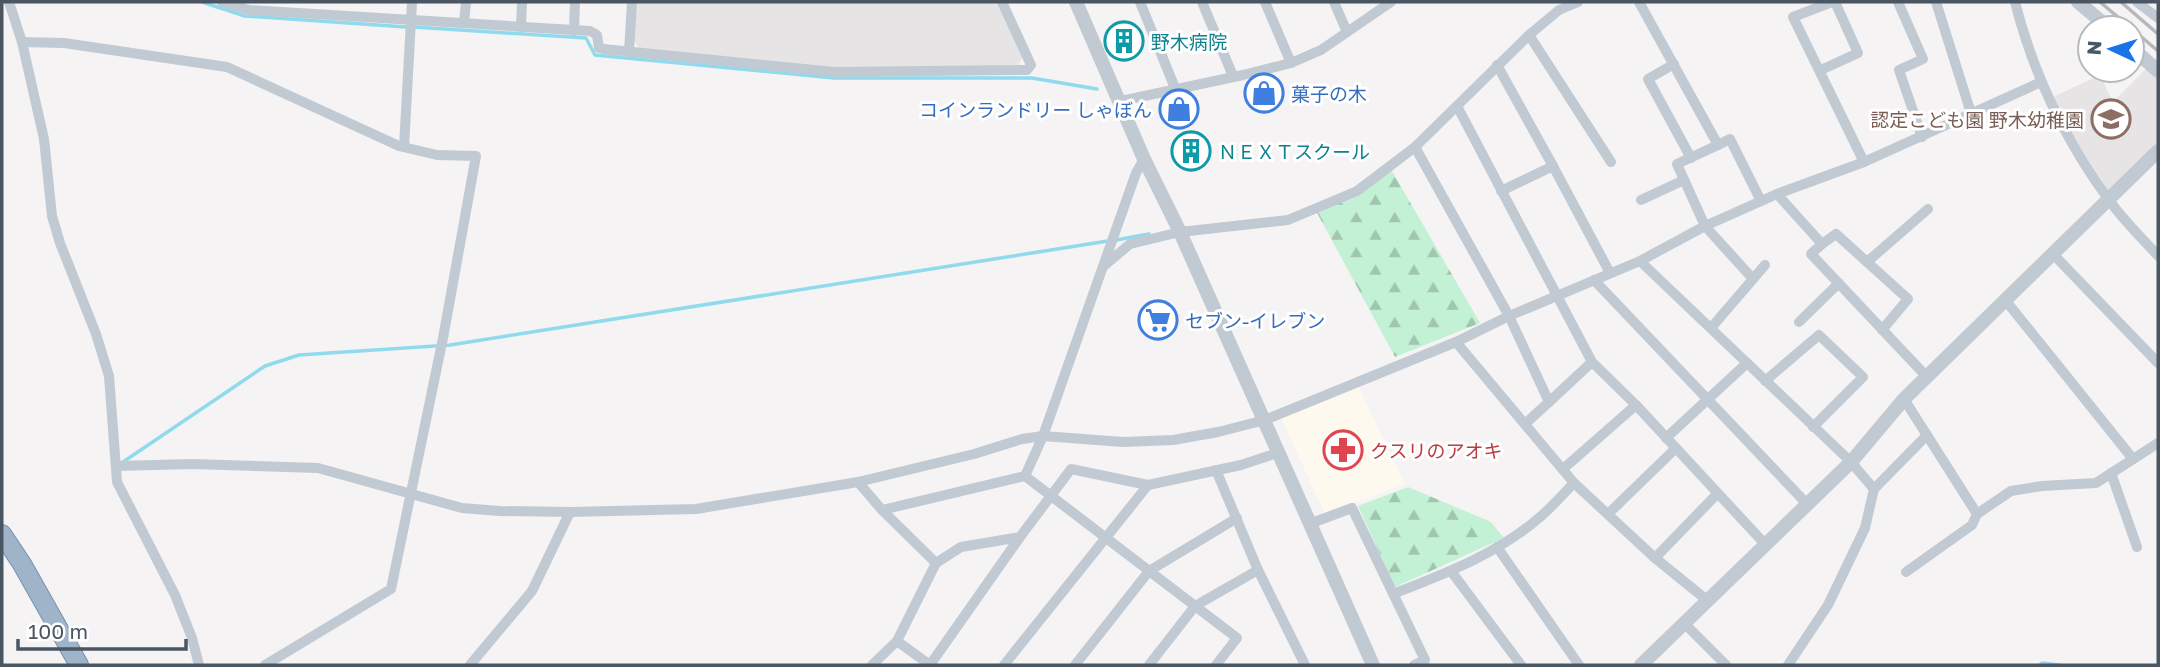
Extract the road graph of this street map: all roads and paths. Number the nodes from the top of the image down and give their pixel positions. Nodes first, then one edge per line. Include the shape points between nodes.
1 (9, 2) edge
2 (222, 2) edge
3 (412, 2) edge
4 (466, 2) edge
5 (522, 2) edge
6 (575, 2) edge
7 (632, 2) edge
8 (1002, 2) edge
9 (1076, 2) edge
10 (1140, 2) edge
11 (1202, 2) edge
12 (1265, 2) edge
13 (1334, 2) edge
14 (1391, 2) edge
15 (1578, 2) edge
16 (1639, 2) edge
17 (1833, 2) edge
18 (1898, 2) edge
19 (1936, 2) edge
20 (2015, 2) edge
21 (2078, 2) edge
22 (2137, 2) edge
23 (251, 6) edge
24 (2092, 14) edge
25 (2158, 18) edge
26 (411, 21) junction
27 (464, 23) junction
28 (521, 27) junction
29 (574, 30) junction
30 (1347, 32) junction
31 (1529, 35) junction
32 (22, 42) junction
33 (629, 52) junction
34 (1290, 63) junction
35 (1674, 64) junction
36 (1497, 65) junction
37 (1821, 70) junction
38 (1233, 76) junction
39 (2041, 82) junction
40 (1175, 88) junction
41 (1121, 101) junction
42 (1457, 106) junction
43 (1971, 113) junction
44 (1922, 137) junction
45 (1717, 145) junction
46 (404, 147) junction
47 (1415, 147) junction
48 (2158, 151) edge
49 (1691, 158) junction
50 (1144, 159) junction
51 (1611, 162) dead end
52 (1864, 162) junction
53 (1553, 166) junction
54 (1684, 180) junction
55 (1501, 191) junction
56 (1777, 194) junction
57 (1641, 200) dead end
58 (1761, 201) junction
59 (2110, 201) junction
60 (1928, 209) dead end
61 (1705, 226) junction
62 (1181, 232) junction
63 (1822, 244) junction
64 (2054, 255) junction
65 (2158, 257) edge
66 (1640, 261) junction
67 (1867, 262) junction
68 (1105, 265) junction
69 (1765, 265) dead end
70 (1610, 272) junction
71 (1753, 279) junction
72 (1594, 280) junction
73 (1839, 283) junction
74 (1559, 296) junction
75 (2006, 301) junction
76 (1509, 316) junction
77 (1800, 321) dead end
78 (1711, 328) junction
79 (1882, 330) junction
80 (1456, 342) junction
81 (1592, 362) junction
82 (1747, 363) junction
83 (2158, 363) edge
84 (1927, 377) junction
85 (1765, 381) junction
86 (1904, 399) junction
87 (1706, 400) junction
88 (1549, 402) junction
89 (1636, 405) junction
90 (1265, 420) junction
91 (1526, 424) junction
92 (1813, 427) junction
93 (1927, 435) junction
94 (1043, 436) junction
95 (1666, 438) junction
96 (2158, 443) edge
97 (1676, 448) junction
98 (1277, 453) junction
99 (2133, 460) junction
100 (1851, 462) junction
101 (117, 466) junction
102 (1563, 469) junction
103 (1216, 470) junction
104 (2111, 473) junction
105 (1025, 476) junction
106 (858, 482) junction
107 (1574, 483) junction
108 (1148, 485) junction
109 (1874, 489) junction
110 (409, 493) junction
111 (1717, 494) junction
112 (1051, 496) junction
113 (1807, 504) junction
114 (882, 510) junction
115 (570, 512) junction
116 (1608, 514) junction
117 (1977, 514) junction
118 (1237, 518) junction
119 (1309, 524) junction
120 (2, 534) edge
121 (1020, 537) junction
122 (1104, 538) junction
123 (1764, 543) junction
124 (1497, 547) junction
125 (2137, 547) dead end
126 (1655, 558) junction
127 (936, 563) junction
128 (1149, 570) junction
129 (1258, 570) junction
130 (1451, 571) junction
131 (1906, 572) dead end
132 (1393, 594) junction
133 (1708, 601) junction
134 (1195, 606) junction
135 (1683, 622) junction
136 (897, 641) junction
137 (1300, 662) edge
138 (79, 665) edge
139 (199, 665) edge
140 (265, 665) edge
141 (470, 665) edge
142 (872, 665) edge
143 (930, 665) edge
144 (1004, 665) edge
145 (1075, 665) edge
146 (1149, 665) edge
147 (1216, 665) edge
148 (1373, 665) edge
149 (1414, 665) edge
150 (1521, 665) edge
151 (1579, 665) edge
152 (1641, 665) edge
153 (1726, 665) edge
154 (1788, 665) edge

1 - 32 street
2 - 23 street
3 - 26 street
4 - 27 street
5 - 28 street
6 - 29 street
7 - 33 street
8 - 33 street via 1031,65 1027,70 834,72
9 - 41 street
10 - 40 street
11 - 38 street
12 - 34 street
13 - 30 street
14 - 30 street
15 - 31 street via 1559,10
16 - 35 street
17 - 37 street via 1858,53
17 - 37 street via 1793,17
18 - 44 street via 1923,59 1899,70
19 - 43 street
20 - 39 street
21 - 24 street
22 - 25 street
23 - 26 street
26 - 27 street
26 - 46 street
27 - 28 street
28 - 29 street
29 - 33 street via 594,32 599,48
30 - 34 street
31 - 36 street
31 - 51 street
32 - 46 street via 64,43 227,67
32 - 101 street via 44,139 52,216 108,376
34 - 38 street
35 - 45 street
35 - 49 street via 1648,79
36 - 42 street
36 - 53 street
37 - 52 street
38 - 40 street
39 - 43 street
39 - 59 street via 2066,134
40 - 41 street
41 - 50 street
42 - 47 street
42 - 55 street
43 - 44 street
44 - 52 street
45 - 49 street
45 - 58 street via 1730,139
46 - 110 street via 437,155 475,156 443,338
47 - 62 street via 1357,191 1288,220
47 - 76 street
48 - 59 street
49 - 54 street via 1677,164
50 - 62 street
50 - 68 street
52 - 56 street
53 - 55 street
53 - 70 street
54 - 57 street
54 - 61 street
55 - 74 street
56 - 58 street
56 - 63 street
58 - 61 street
59 - 64 street
59 - 65 street
60 - 67 street
61 - 66 street
61 - 71 street
62 - 68 street via 1130,244
62 - 90 street
63 - 67 street via 1836,234
63 - 73 street via 1811,254
64 - 75 street
64 - 83 street
66 - 70 street
66 - 78 street
67 - 79 street via 1908,299
68 - 94 street
69 - 71 street
70 - 72 street
71 - 78 street
72 - 74 street
72 - 87 street
73 - 77 street
73 - 79 street
74 - 76 street
74 - 81 street
75 - 84 street
75 - 99 street
76 - 80 street
76 - 88 street
78 - 82 street
79 - 84 street
80 - 90 street
80 - 91 street
81 - 88 street
81 - 89 street
82 - 85 street
82 - 87 street
84 - 86 street
85 - 92 street
85 - 92 street via 1819,335 1863,377
86 - 93 street
86 - 100 street
87 - 95 street
87 - 113 street
88 - 91 street
89 - 95 street
89 - 102 street
90 - 94 street via 1173,440 1123,442
90 - 98 street
91 - 102 street
92 - 100 street
93 - 109 street
93 - 117 street
94 - 105 street
94 - 106 street
95 - 97 street
96 - 99 street
97 - 111 street
97 - 116 street
98 - 103 street
98 - 119 street
99 - 104 street
100 - 109 street
100 - 113 street
101 - 110 street via 318,468
101 - 139 street via 117,482 175,595
102 - 107 street
103 - 108 street
103 - 118 street
104 - 117 street via 2095,483 2011,491
104 - 125 street
105 - 112 street
105 - 114 street
106 - 114 street
106 - 115 street via 696,509
107 - 116 street
107 - 124 street via 1539,518
108 - 112 street via 1071,469
108 - 122 street
109 - 154 street via 1865,528 1828,604
110 - 115 street via 461,508
110 - 140 street via 391,589
111 - 123 street
111 - 126 street
112 - 121 street
112 - 122 street
113 - 123 street
114 - 127 street
115 - 141 street via 532,591
116 - 126 street
117 - 131 street via 1972,525
118 - 128 street
118 - 129 street
119 - 132 street via 1352,508
119 - 148 street
120 - 138 highway
121 - 127 street via 961,547
121 - 143 street
122 - 128 street
122 - 144 street
123 - 133 street
124 - 130 street
124 - 151 street
126 - 133 street
127 - 136 street
128 - 134 street
128 - 145 street
129 - 134 street
129 - 137 street
130 - 132 street
130 - 150 street
132 - 149 street via 1424,660
133 - 135 street
134 - 146 street
134 - 147 street via 1237,638
135 - 152 street
135 - 153 street
136 - 142 street
136 - 143 street

